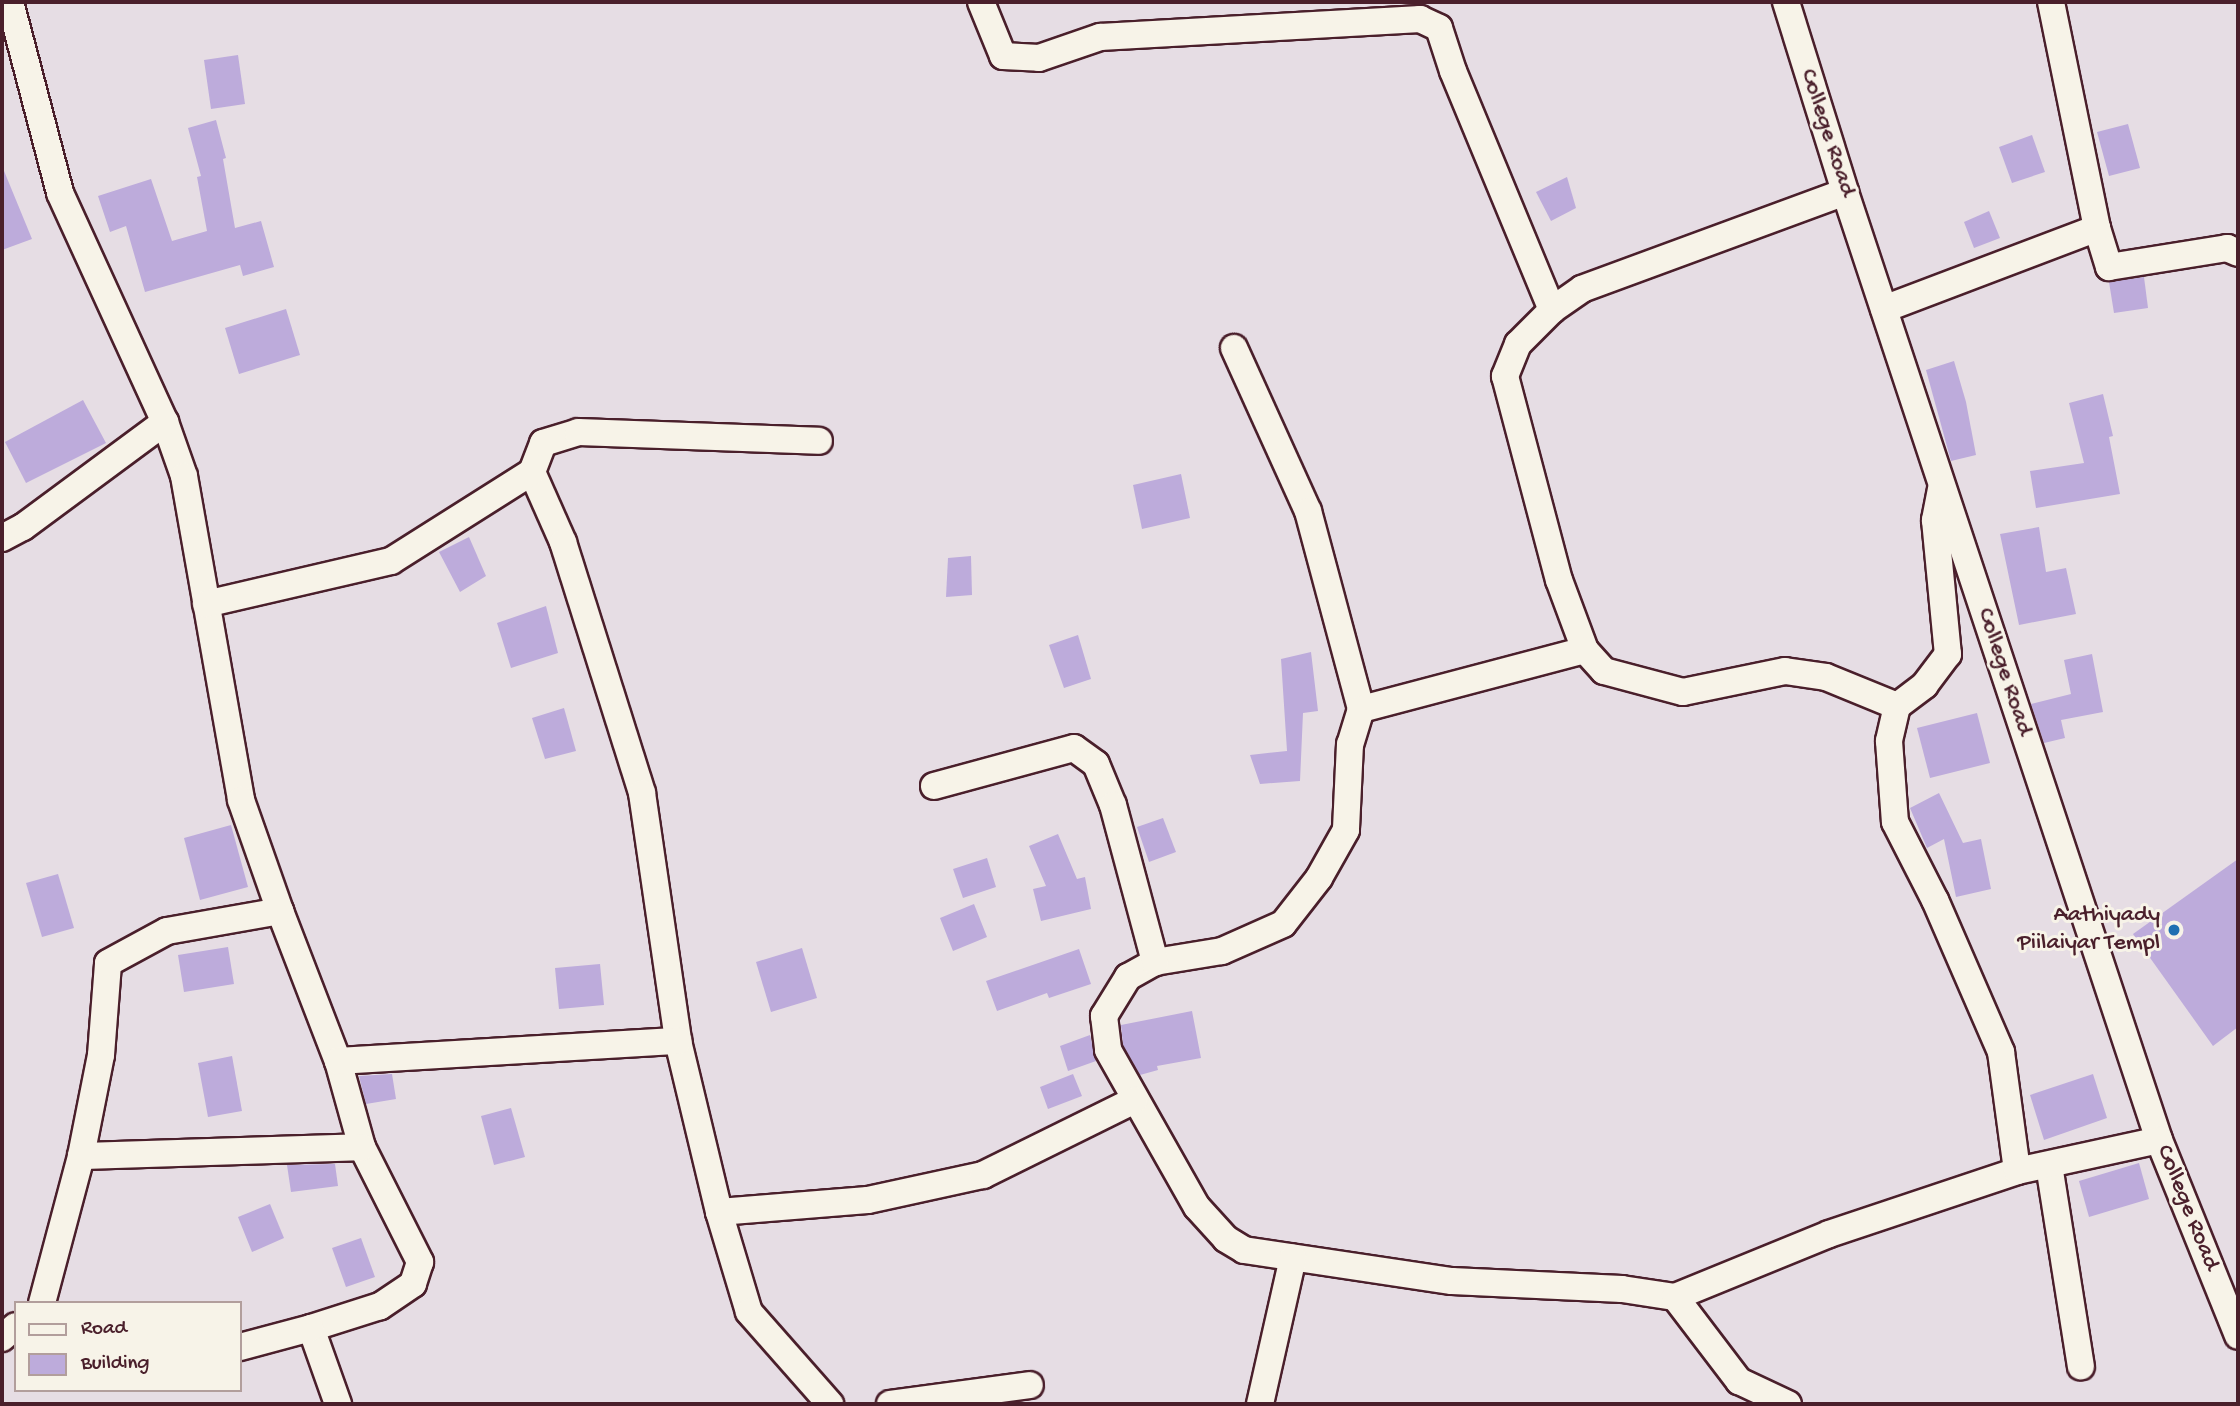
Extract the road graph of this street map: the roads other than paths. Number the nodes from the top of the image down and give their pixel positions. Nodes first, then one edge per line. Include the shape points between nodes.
1 (10, 2) edge
2 (981, 2) edge
3 (1786, 2) edge
4 (2051, 2) edge
5 (1845, 192) junction
6 (2097, 228) junction
7 (2238, 253) edge
8 (1884, 309) junction
9 (1552, 310) junction
10 (1234, 348) dead end
11 (165, 422) junction
12 (818, 441) dead end
13 (532, 472) junction
14 (1942, 484) junction
15 (2, 538) edge
16 (206, 604) junction
17 (1585, 650) junction
18 (1897, 706) junction
19 (1361, 709) junction
20 (934, 786) dead end
21 (280, 911) junction
22 (1155, 962) junction
23 (678, 1041) junction
24 (338, 1060) junction
25 (1135, 1100) junction
26 (2159, 1140) junction
27 (362, 1147) junction
28 (81, 1156) junction
29 (2049, 1165) junction
30 (2017, 1171) junction
31 (719, 1212) junction
32 (1293, 1258) junction
33 (1675, 1297) junction
34 (43, 1301) edge
35 (311, 1328) junction
36 (2238, 1336) edge
37 (242, 1345) edge
38 (2081, 1366) dead end
39 (1030, 1385) dead end
40 (338, 1404) edge
41 (830, 1404) edge
42 (890, 1404) edge
43 (1260, 1404) edge
44 (1788, 1404) edge

1 - 11 street via 60,193
2 - 9 street via 1003,56 1039,58 1100,37 1420,19 1439,28 1452,71
3 - 5 street, College Road
4 - 6 street
5 - 8 street, College Road
5 - 9 street via 1582,289
6 - 7 street via 2109,267 2227,248
6 - 8 street
8 - 14 street, College Road
9 - 17 street via 1518,344 1505,376 1559,580
10 - 19 street via 1308,512
11 - 15 street
11 - 16 street via 184,476
12 - 13 street via 578,432 543,443
13 - 16 street via 391,561
13 - 23 street via 563,542 642,793
14 - 18 street via 1936,520 1948,654 1925,685
14 - 26 street, College Road
16 - 21 street via 241,800
17 - 18 street via 1604,671 1683,692 1785,671 1826,677
17 - 19 street
18 - 30 street via 1889,741 1895,821 2001,1052
19 - 22 street via 1350,744 1346,830 1319,878 1283,924 1222,951
20 - 22 street via 1074,748 1096,764 1113,805
21 - 24 street
21 - 28 street via 167,930 108,963 101,1055
22 - 25 street via 1128,978 1104,1016 1108,1050
23 - 24 street
23 - 31 street
24 - 27 street
25 - 31 street via 983,1175 868,1200
25 - 32 street via 1197,1207 1226,1238 1244,1250
26 - 29 street
26 - 36 street, College Road
27 - 28 street
27 - 35 street via 419,1262 413,1284 380,1306
28 - 34 street
29 - 30 street
29 - 38 street
30 - 33 street via 1829,1234
31 - 41 street via 749,1312
32 - 33 street via 1452,1281 1622,1289
32 - 43 street
33 - 44 street via 1739,1381
35 - 37 street
35 - 40 street
39 - 42 street

